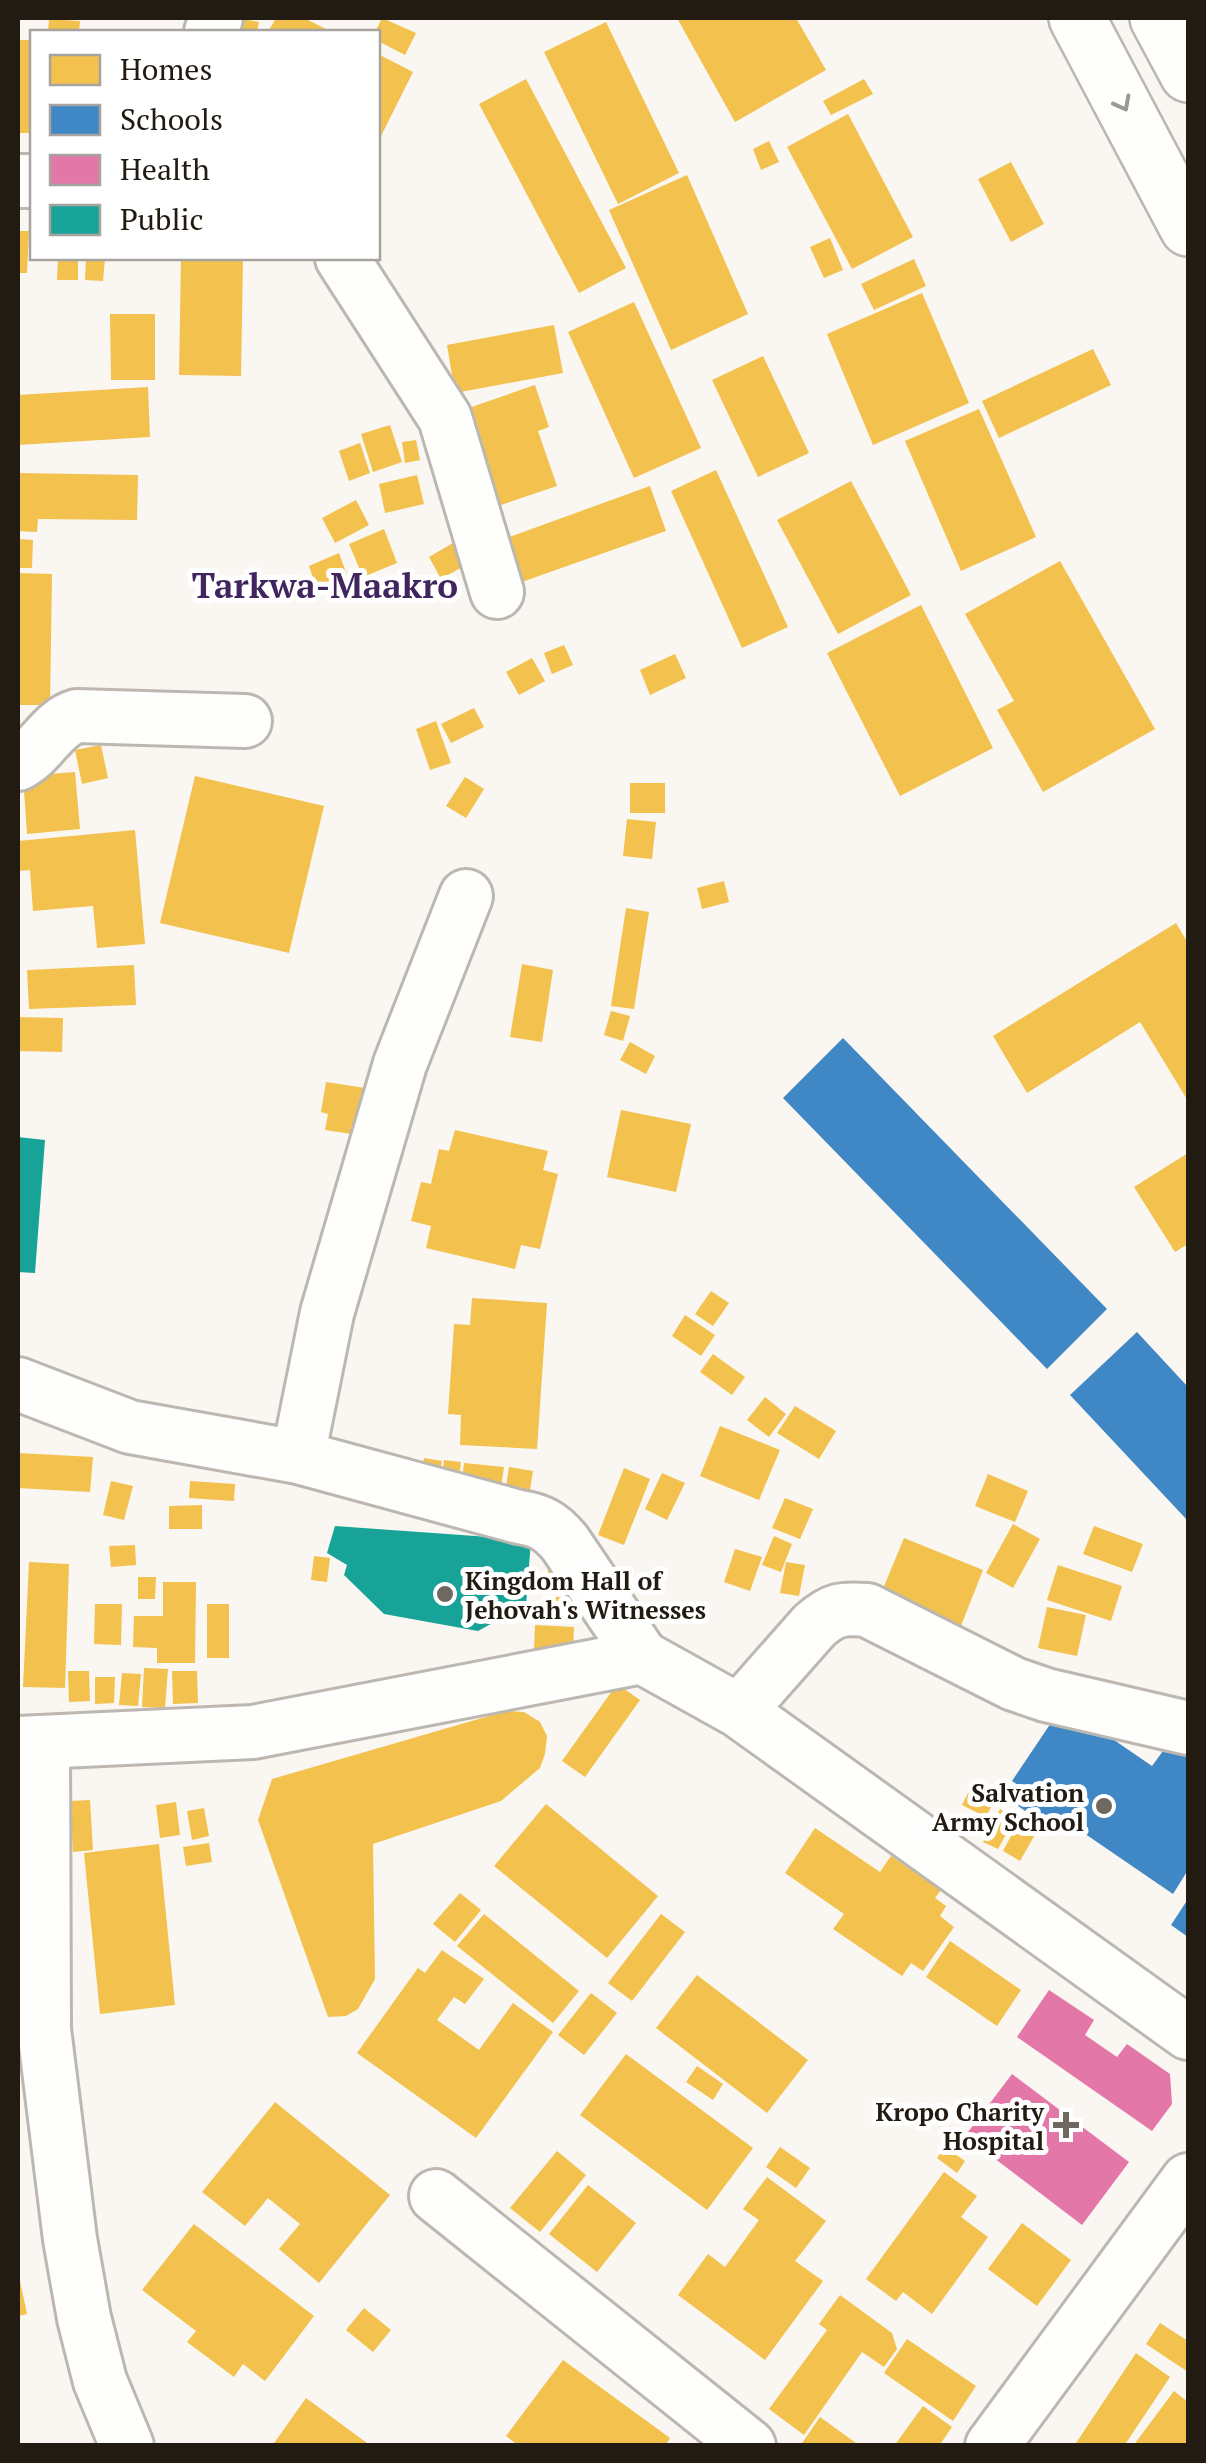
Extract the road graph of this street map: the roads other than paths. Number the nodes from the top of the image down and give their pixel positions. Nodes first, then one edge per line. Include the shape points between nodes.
1 (1078, 18) edge
2 (1158, 18) edge
3 (1188, 74) edge
4 (1188, 228) edge
5 (343, 260) edge
6 (497, 592) dead end
7 (244, 721) dead end
8 (18, 764) edge
9 (466, 896) dead end
10 (18, 1384) edge
11 (298, 1458) junction
12 (642, 1657) junction
13 (740, 1711) junction
14 (1188, 1728) edge
15 (30, 1742) edge
16 (1188, 2033) edge
17 (1188, 2180) edge
18 (436, 2196) dead end
19 (127, 2446) edge
20 (748, 2446) edge
21 (992, 2446) edge

1 -> 4 highway
2 - 3 highway
5 - 6 street via 445,418
7 - 8 street via 77,716
9 - 11 street via 394,1083 327,1313
10 - 11 street via 130,1427
11 - 12 street via 553,1528
12 - 13 street
12 - 15 street via 254,1732
13 - 14 street via 814,1626 845,1608 867,1610 1046,1696
13 - 16 street
15 - 19 street via 44,2029 70,2239 100,2381
17 - 21 street
18 - 20 street

